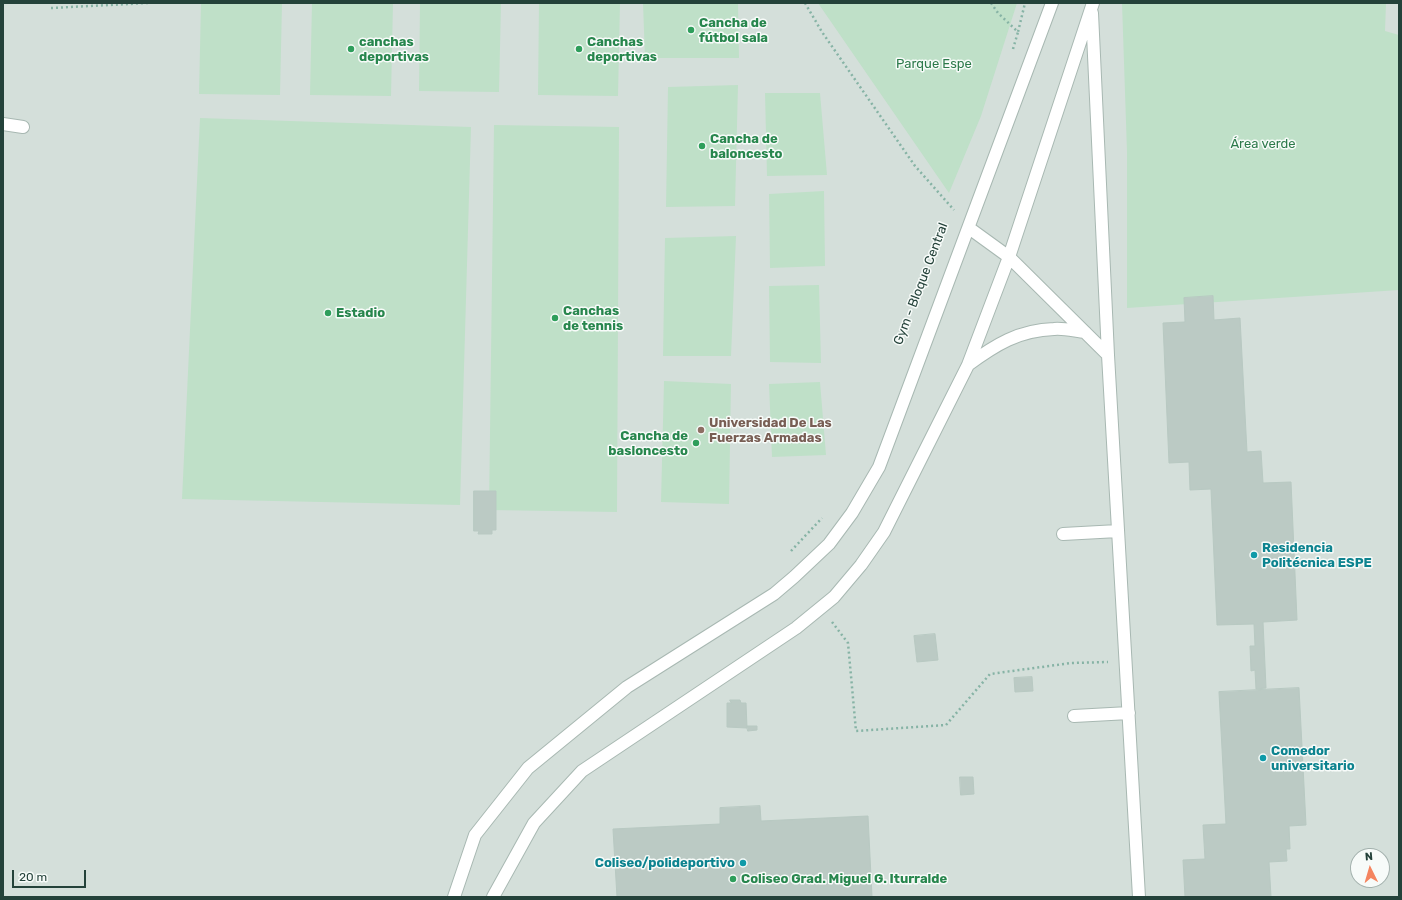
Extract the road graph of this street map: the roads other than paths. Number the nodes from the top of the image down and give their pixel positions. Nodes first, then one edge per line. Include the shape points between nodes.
1 (1052, 3) edge
2 (1092, 5) edge
3 (3, 124) edge
4 (23, 127) dead end
5 (969, 228) junction
6 (1009, 257) junction
7 (1085, 332) junction
8 (1108, 355) junction
9 (968, 365) junction
10 (1118, 531) junction
11 (1063, 534) dead end
12 (1129, 713) junction
13 (1074, 716) dead end
14 (454, 897) edge
15 (493, 897) edge
16 (1139, 897) edge

1 - 5 lane
2 - 6 lane
2 - 8 lane
3 - 4 lane
5 - 6 lane
5 - 14 lane via 879,467 852,513 829,544 774,594 627,688 528,768 475,835
6 - 7 lane
6 - 9 lane
7 - 8 lane
7 - 9 lane via 1054,329 1022,334 994,346
8 - 10 lane
9 - 15 lane via 884,532 834,597 796,628 582,772 534,823
10 - 11 lane
10 - 12 lane
12 - 13 lane
12 - 16 lane

